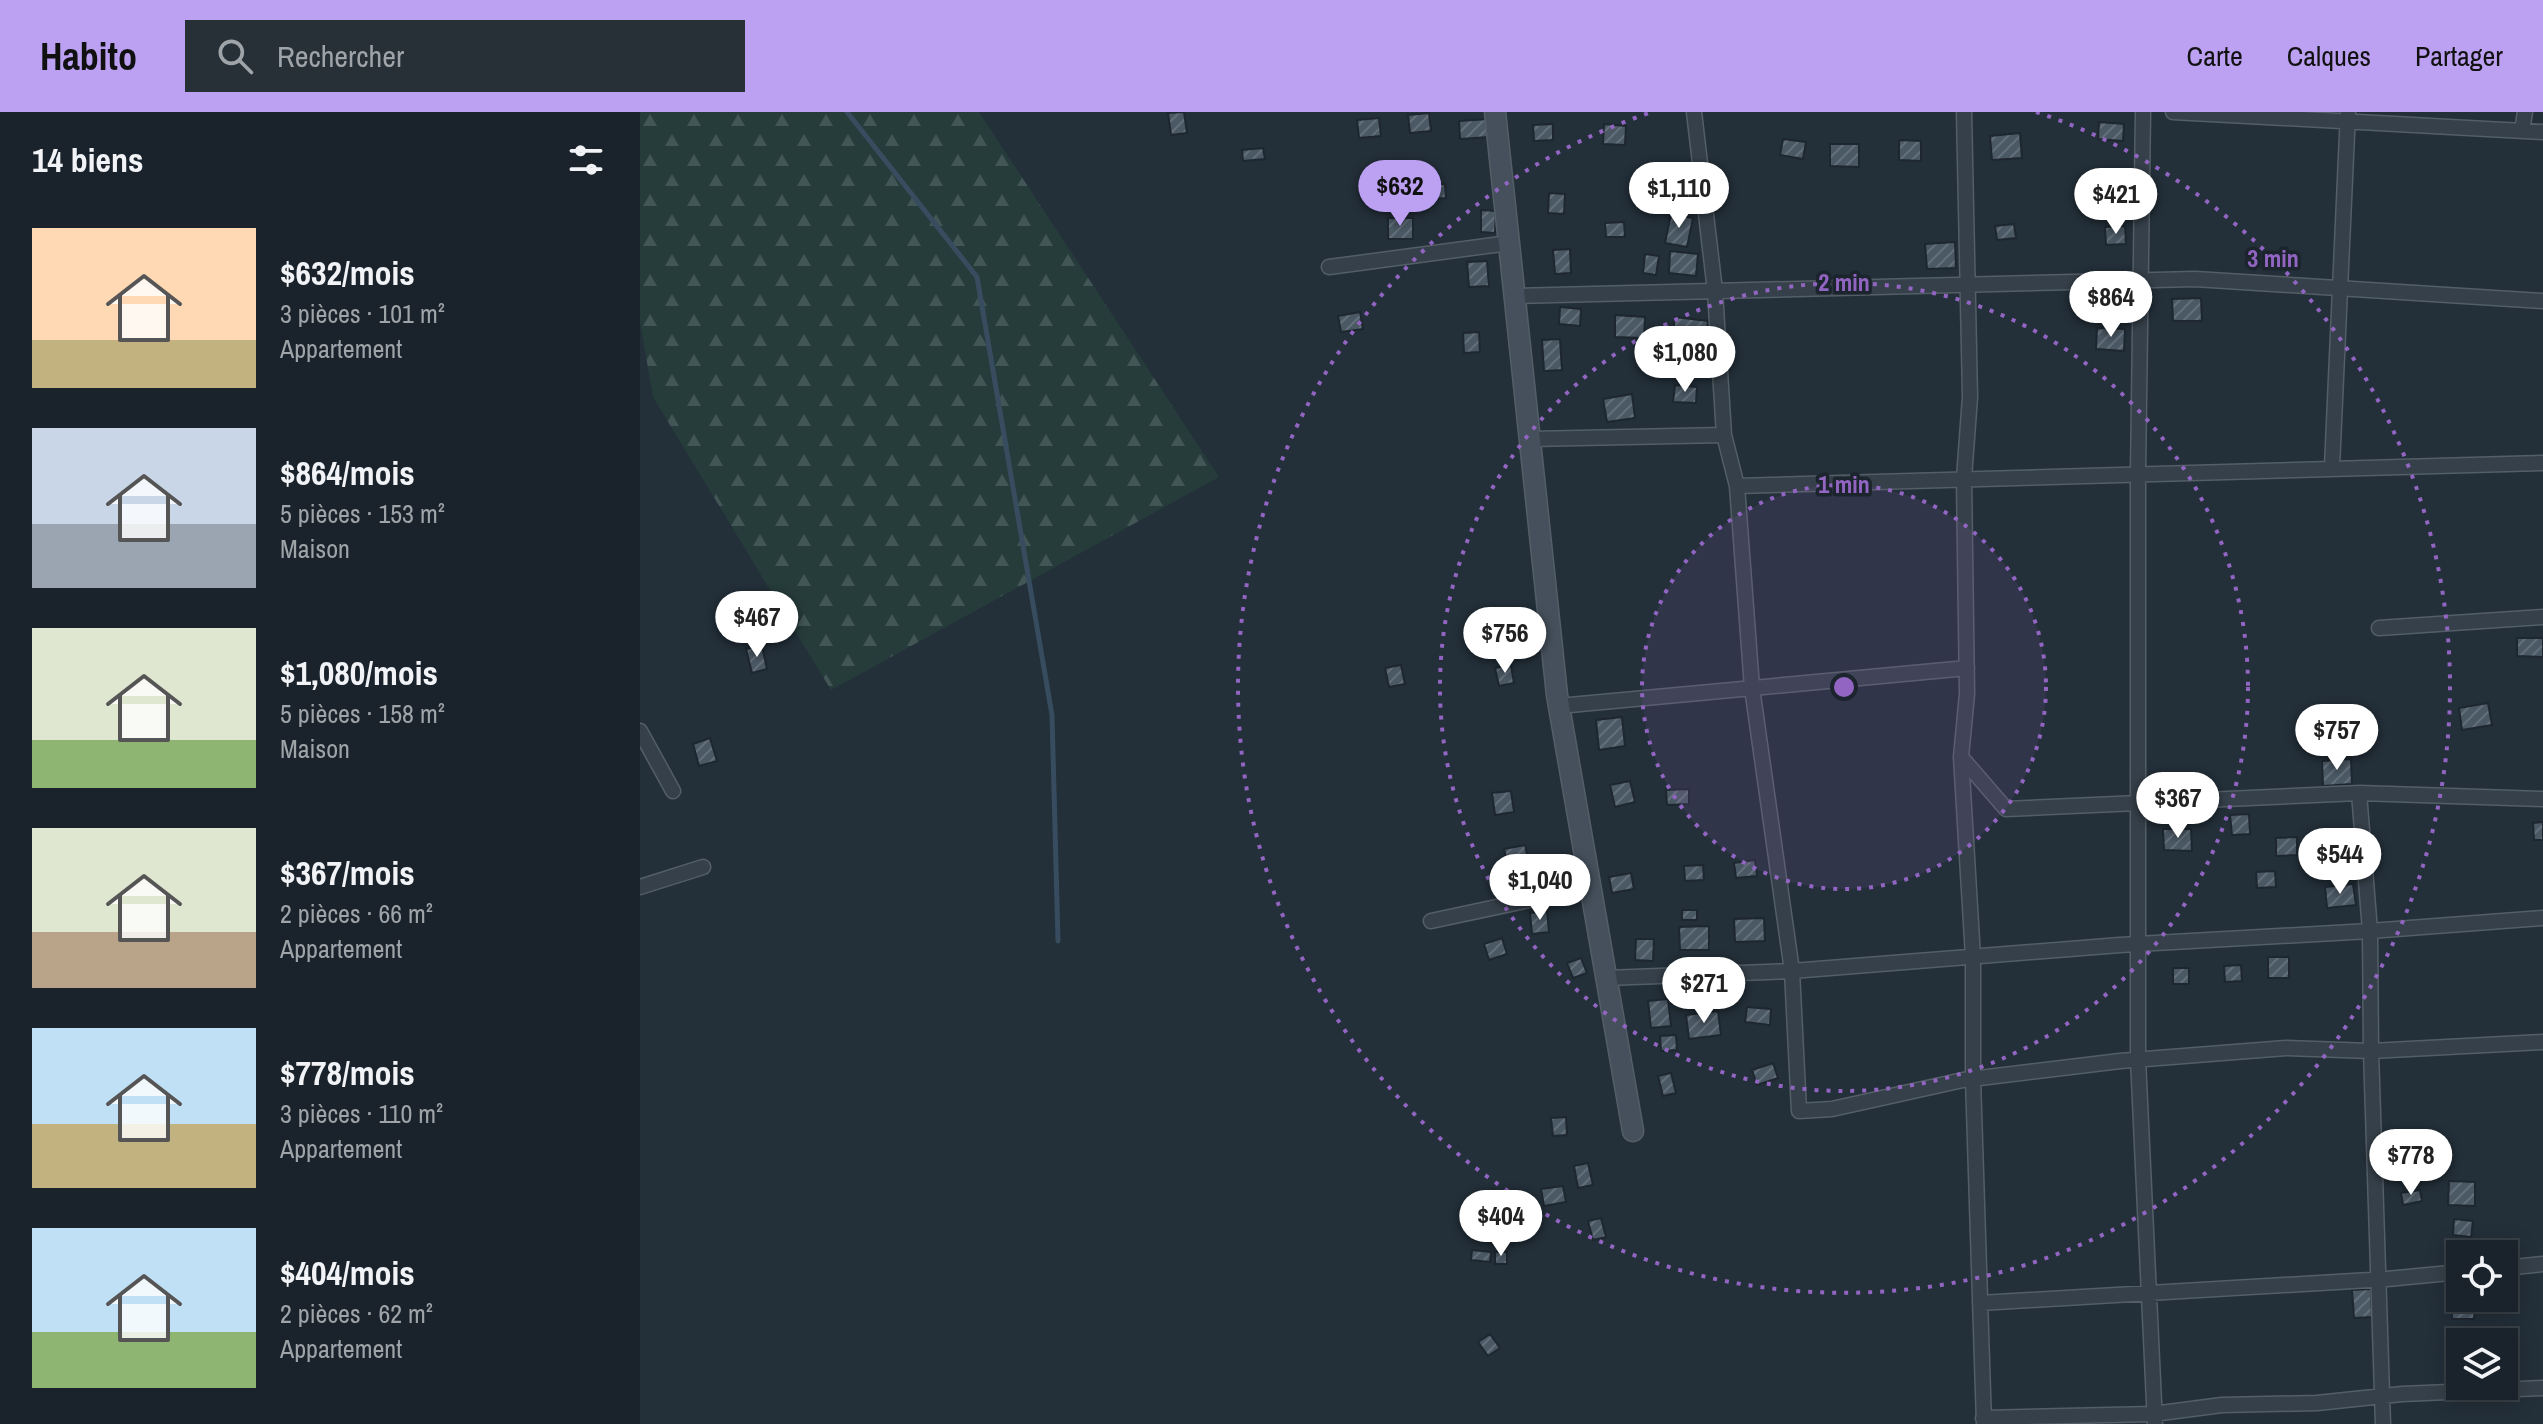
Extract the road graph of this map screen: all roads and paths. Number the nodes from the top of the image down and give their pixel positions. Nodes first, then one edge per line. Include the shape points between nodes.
1 (1495, 112) edge
2 (1694, 112) edge
3 (1964, 112) edge
4 (2143, 112) edge
5 (2173, 112) edge
6 (2525, 112) edge
7 (2348, 117) edge
8 (2522, 131) junction
9 (2543, 132) edge
10 (1509, 243) junction
11 (1329, 267) dead end
12 (2141, 280) junction
13 (1969, 284) junction
14 (2341, 288) junction
15 (1715, 291) junction
16 (1515, 296) junction
17 (2543, 301) edge
18 (1724, 435) junction
19 (1530, 439) junction
20 (2543, 463) edge
21 (2332, 467) junction
22 (2138, 473) junction
23 (1964, 478) junction
24 (1737, 486) junction
25 (2543, 617) edge
26 (2379, 628) dead end
27 (1967, 668) junction
28 (1752, 688) junction
29 (1559, 706) junction
30 (640, 731) edge
31 (646, 757) edge
32 (1961, 757) junction
33 (673, 791) dead end
34 (2359, 793) junction
35 (2543, 799) edge
36 (2139, 803) junction
37 (703, 867) dead end
38 (640, 887) edge
39 (1590, 887) junction
40 (2543, 918) edge
41 (1431, 921) dead end
42 (2370, 931) junction
43 (2137, 944) junction
44 (1973, 957) junction
45 (1792, 971) junction
46 (1606, 978) junction
47 (2543, 1042) edge
48 (2371, 1051) junction
49 (2138, 1059) junction
50 (1973, 1079) junction
51 (1633, 1131) dead end
52 (2543, 1264) edge
53 (2518, 1267) edge
54 (2446, 1273) edge
55 (2379, 1279) junction
56 (2147, 1293) junction
57 (1980, 1303) junction
58 (2543, 1388) edge
59 (2382, 1396) junction
60 (2154, 1419) edge
61 (1984, 1421) edge
62 (2383, 1424) edge

1 - 10 street
2 - 15 street
3 - 13 street
4 - 12 street
5 - 7 street
6 - 8 street
7 - 8 street
7 - 14 street
8 - 9 street
10 - 11 street
10 - 16 street
12 - 13 street
12 - 14 street
12 - 22 street
13 - 15 street
13 - 23 street
14 - 17 street
14 - 21 street
15 - 16 street
15 - 18 street
16 - 19 street
18 - 19 street
18 - 24 street
19 - 29 street
20 - 21 street
21 - 22 street
22 - 23 street
22 - 36 street
23 - 24 street
23 - 27 street
24 - 28 street
25 - 26 street
27 - 28 street
27 - 32 street
28 - 29 street
28 - 45 street
29 - 39 street
30 - 31 street
31 - 33 street
32 - 36 street via 2006,809
32 - 44 street
34 - 35 street
34 - 36 street
34 - 42 street
36 - 43 street
37 - 38 street
39 - 41 street
39 - 46 street
40 - 42 street
42 - 43 street
42 - 48 street
43 - 44 street
43 - 49 street
44 - 45 street
44 - 50 street
45 - 46 street
45 - 50 street via 1799,1111 1832,1109
46 - 51 street
47 - 48 street
48 - 49 street via 2286,1048
48 - 55 street
49 - 50 street
49 - 56 street
50 - 57 street
52 - 53 street
54 - 55 street
55 - 56 street
55 - 59 street
56 - 57 street
56 - 60 street
57 - 61 street
58 - 59 street
59 - 60 street via 2222,1405
59 - 62 street
60 - 61 street

